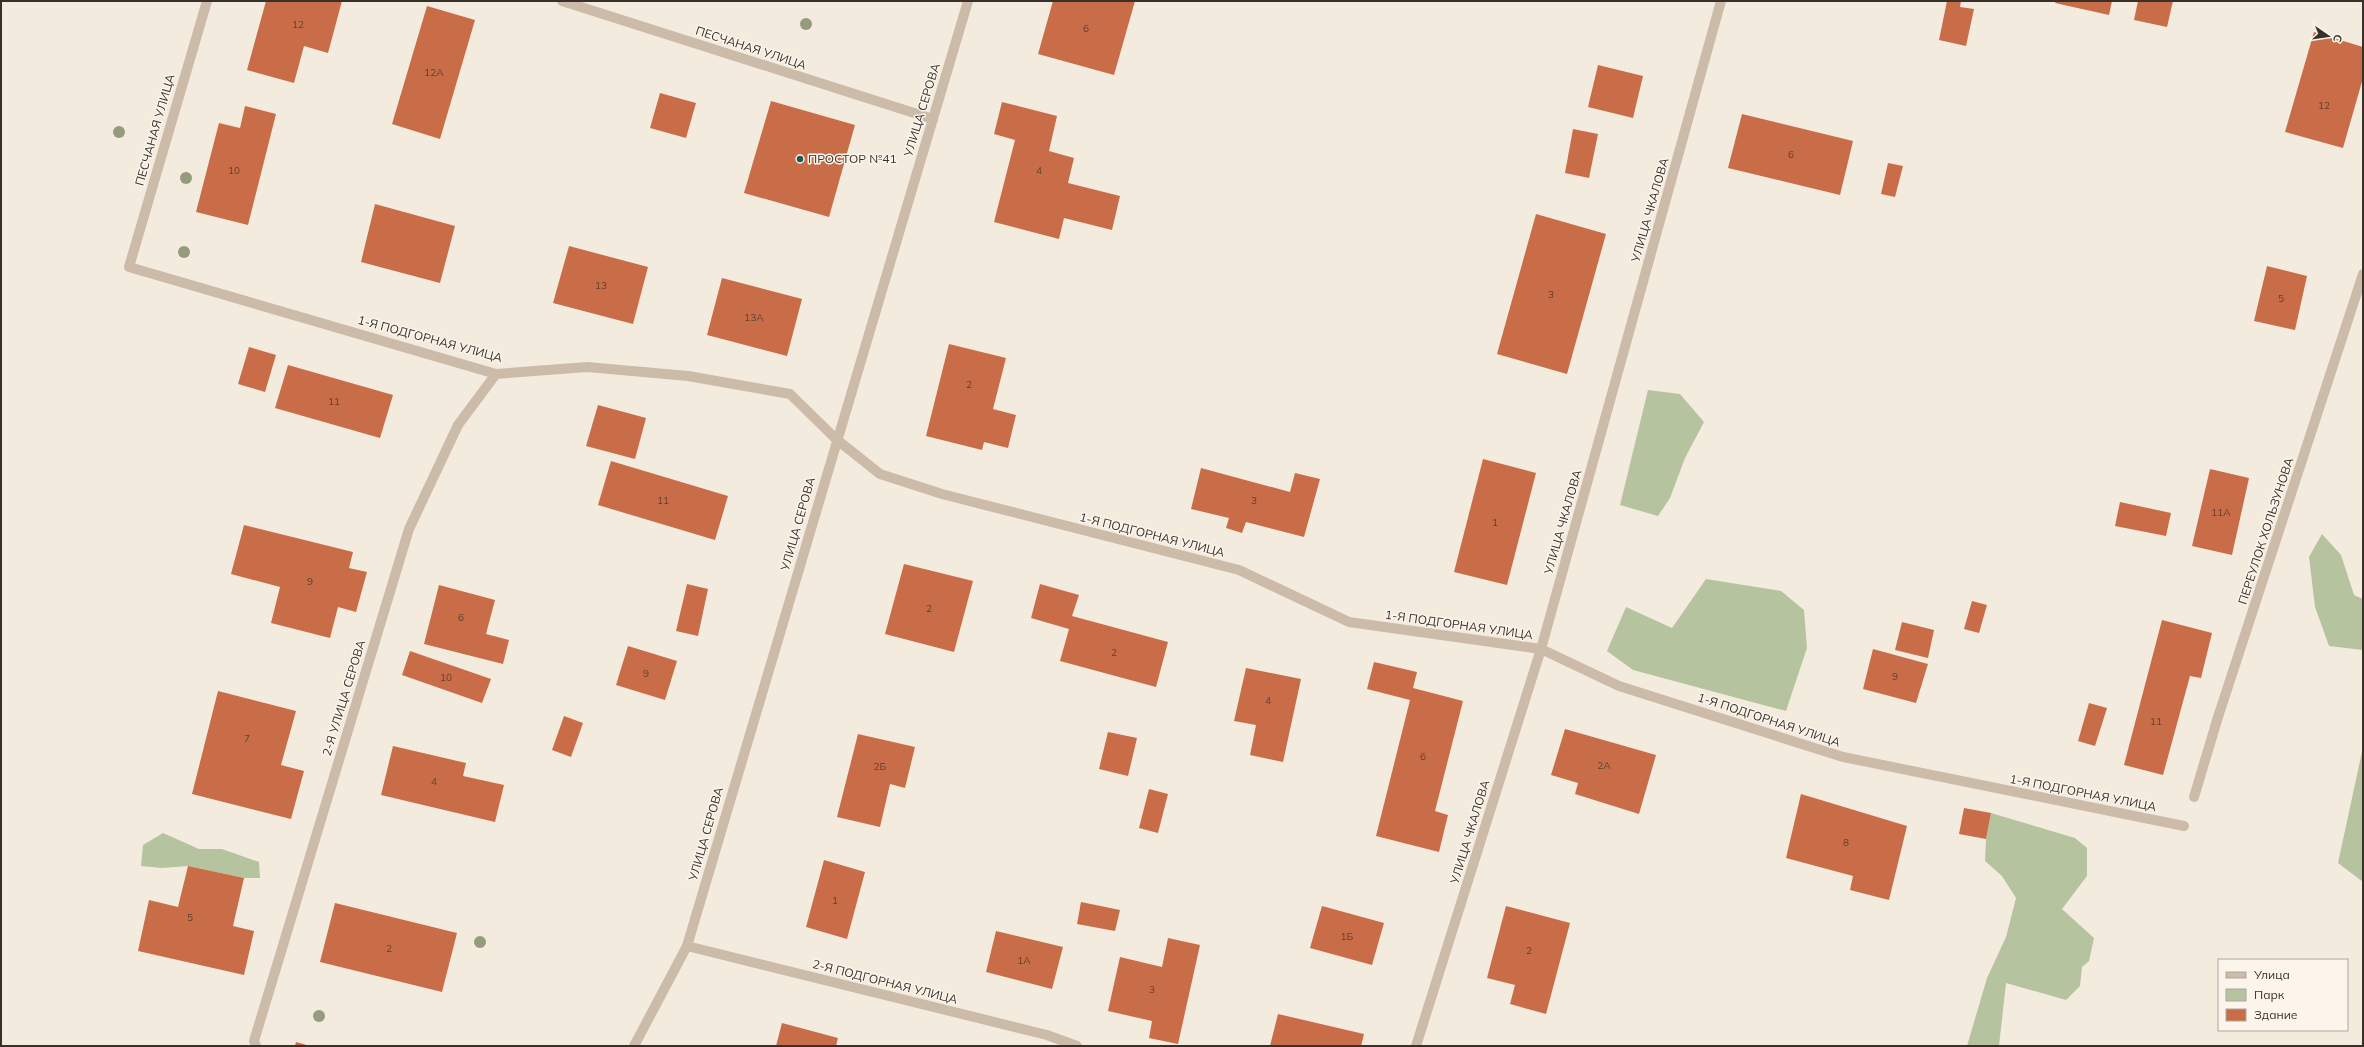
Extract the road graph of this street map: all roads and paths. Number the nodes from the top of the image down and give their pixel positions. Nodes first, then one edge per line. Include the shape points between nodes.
1 (207, 1) edge
2 (562, 1) edge
3 (968, 1) edge
4 (1721, 1) edge
5 (933, 119) junction
6 (129, 267) joint
7 (2363, 274) edge
8 (496, 374) junction
9 (836, 439) junction
10 (1541, 649) junction
11 (2194, 797) dead end
12 (2184, 826) dead end
13 (687, 946) junction
14 (256, 1046) edge
15 (634, 1046) edge
16 (1077, 1046) edge
17 (1416, 1046) edge

1 - 6 street, ПЕСЧАНАЯ УЛИЦА
2 - 5 street, ПЕСЧАНАЯ УЛИЦА
3 - 5 street, УЛИЦА СЕРОВА
4 - 10 street, УЛИЦА ЧКАЛОВА
5 - 9 street, УЛИЦА СЕРОВА
6 - 8 street, 1-Я ПОДГОРНАЯ УЛИЦА
7 - 11 street, ПЕРЕУЛОК ХОЛЬЗУНОВА
8 - 9 street, 1-Я ПОДГОРНАЯ УЛИЦА via 587,367 688,376 790,394
8 - 14 street, 2-Я УЛИЦА СЕРОВА via 458,425 410,529 256,1033
9 - 10 street, 1-Я ПОДГОРНАЯ УЛИЦА via 880,474 942,494 1239,570 1348,622
9 - 13 street, УЛИЦА СЕРОВА
10 - 12 street, 1-Я ПОДГОРНАЯ УЛИЦА via 1619,686 1843,757
10 - 17 street, УЛИЦА ЧКАЛОВА
13 - 15 street, УЛИЦА СЕРОВА
13 - 16 street, 2-Я ПОДГОРНАЯ УЛИЦА via 1047,1036

